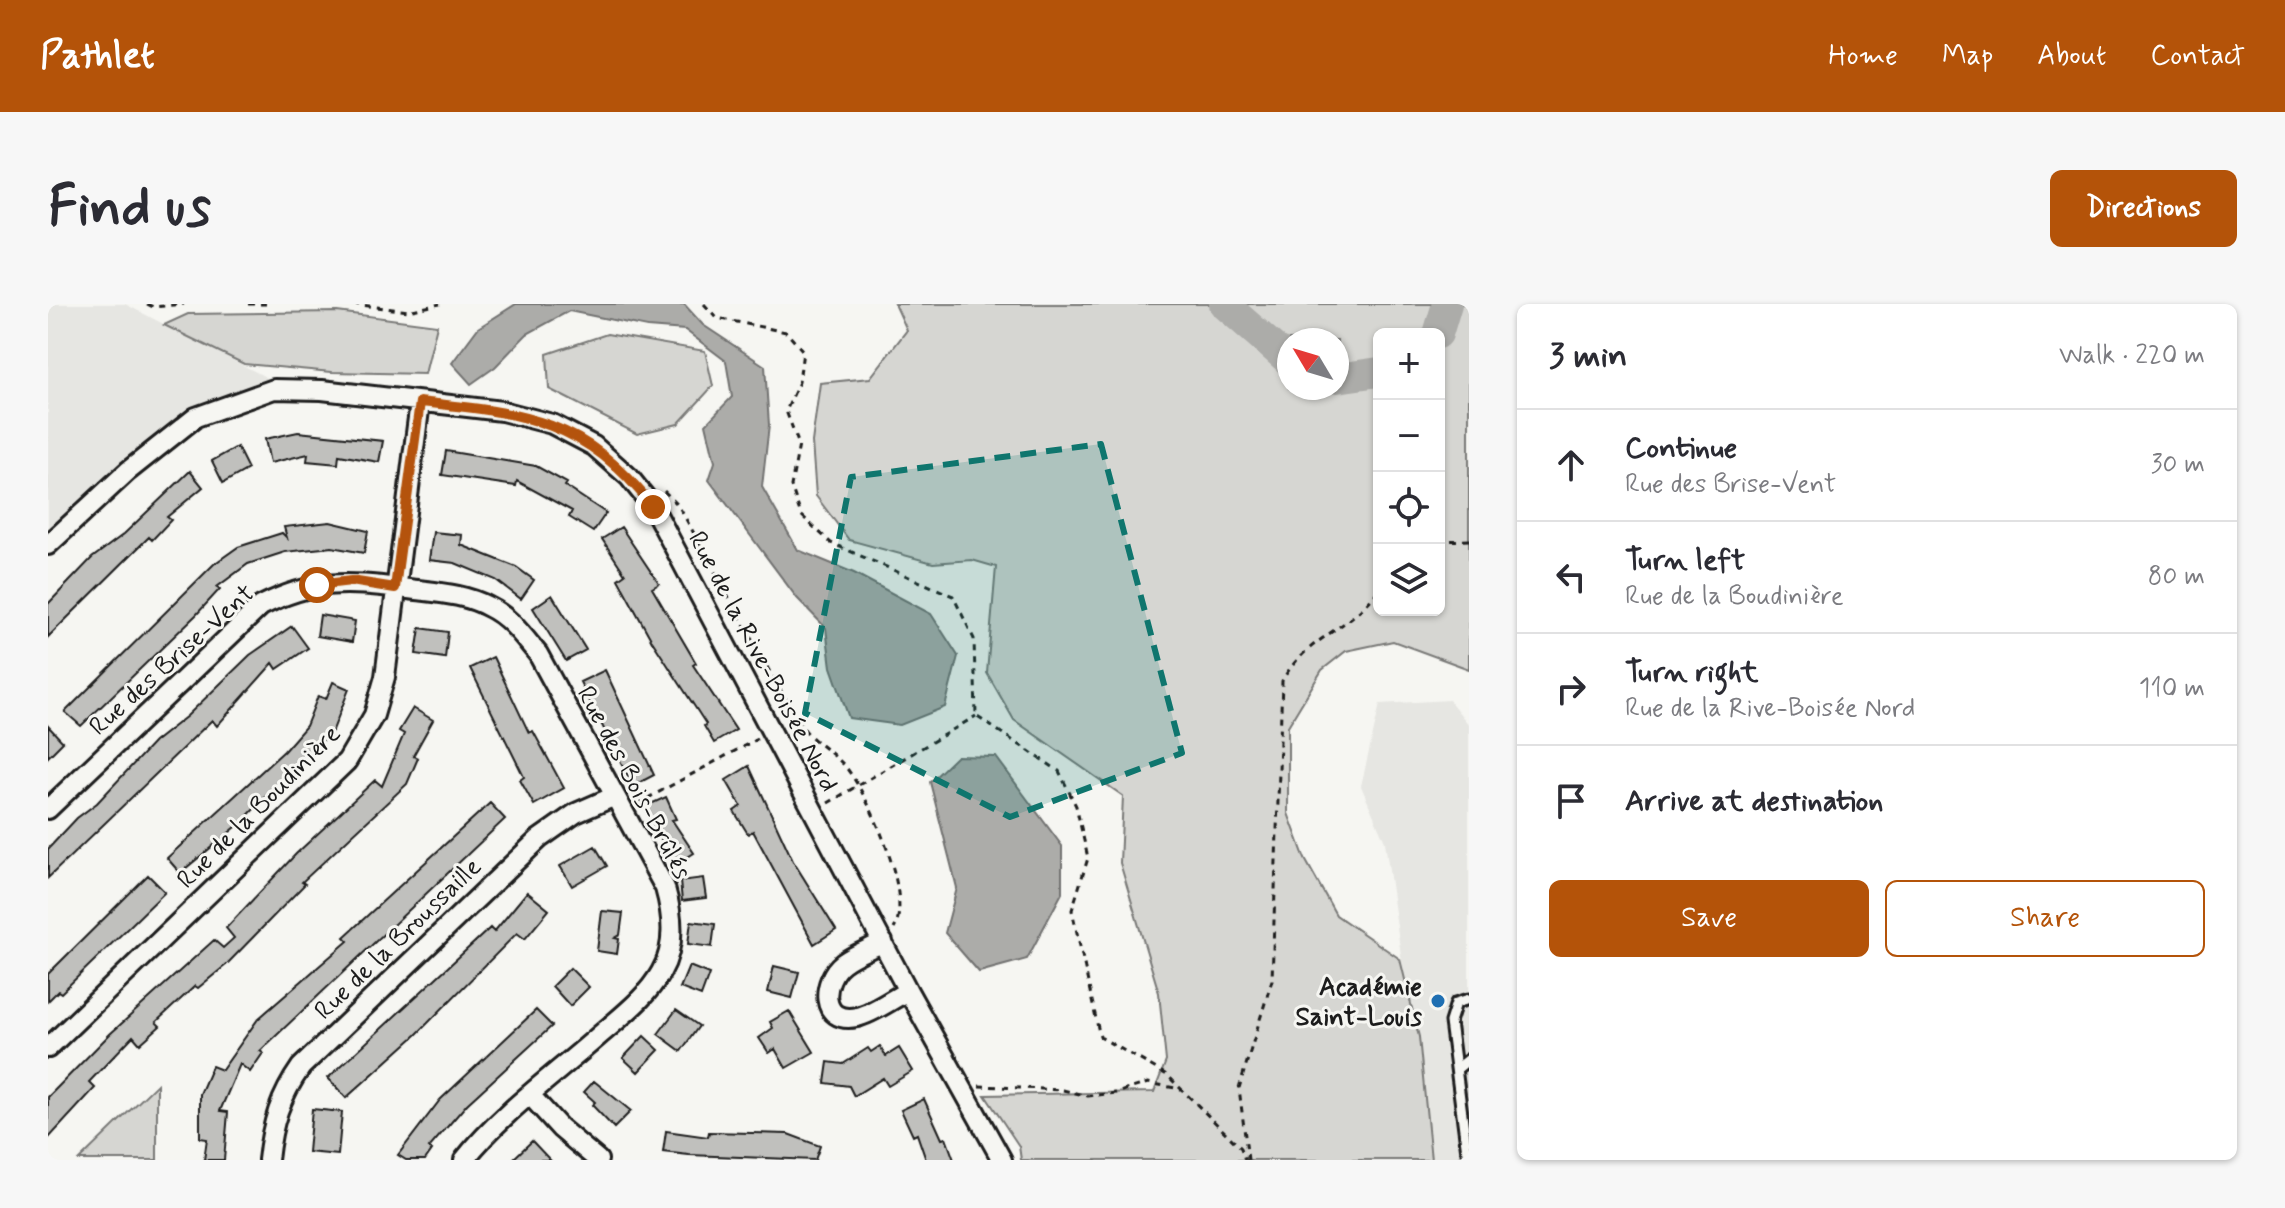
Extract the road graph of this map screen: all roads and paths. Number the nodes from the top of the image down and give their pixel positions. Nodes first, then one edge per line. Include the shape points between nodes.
1 (147, 304) edge
2 (184, 304) edge
3 (248, 304) edge
4 (267, 304) edge
5 (353, 304) edge
6 (440, 304) edge
7 (704, 304) edge
8 (420, 402) junction
9 (646, 498) junction
10 (1469, 540) edge
11 (1445, 541) edge
12 (48, 545) edge
13 (395, 588) junction
14 (1373, 598) edge
15 (976, 716) junction
16 (772, 732) junction
17 (858, 786) junction
18 (619, 804) junction
19 (48, 809) edge
20 (814, 812) junction
21 (882, 941) junction
22 (908, 991) junction
23 (1469, 999) edge
24 (48, 1048) edge
25 (1469, 1059) edge
26 (1458, 1068) junction
27 (960, 1086) junction
28 (1182, 1090) junction
29 (531, 1096) junction
30 (268, 1160) edge
31 (464, 1160) edge
32 (598, 1160) edge
33 (1002, 1160) edge
34 (1247, 1160) edge
35 (1468, 1160) edge

1 - 2 path
3 - 4 path
5 - 6 path via 408,311
7 - 15 path via 717,318 786,332 803,351 799,382 786,411 799,445 791,486 801,515 831,543 953,596 974,639
8 - 9 street, Rue de la Rive-Boisée Nord via 502,411 552,424 594,446
8 - 12 street, Rue de la Rive-Boisée Nord via 274,389 228,403 166,438
8 - 13 street, Rue de la Boudinière
9 - 16 street, Rue de la Rive-Boisée Nord
9 - 17 path via 660,490 678,505 800,723
10 - 11 path
13 - 18 street, Rue des Bois-Brûlés via 460,596 490,607 513,624 538,654
13 - 19 street, Rue des Brise-Vent via 351,581 317,585 261,606
13 - 24 street, Rue de la Boudinière via 385,677 374,715 347,761
14 - 34 path via 1294,659 1282,681 1272,980 1239,1088
15 - 17 path
15 - 28 path via 1059,771 1076,806 1088,858 1072,910 1100,1037 1167,1075
16 - 18 path
16 - 20 street, Rue de la Rive-Boisée Nord
17 - 20 path
17 - 21 path via 898,889 897,924
18 - 29 street, Rue des Bois-Brûlés via 665,888 673,915 671,944 662,970 642,998
18 - 30 street, Rue de la Broussaille via 576,813 539,839 301,1067 274,1118
20 - 21 street, Rue de la Rive-Boisée Nord
21 - 22 street, Rue de la Rive-Boisée Nord
21 - 22 street via 842,964 828,982 825,999 831,1011 858,1017
22 - 27 street, Rue de la Rive-Boisée Nord
23 - 26 lane via 1456,1003 1450,1022
25 - 26 lane
26 - 35 lane
27 - 28 path via 1063,1090 1088,1096 1148,1083
27 - 33 street, Rue de la Rive-Boisée Nord
28 - 34 path
29 - 31 street, Rue des Bois-Brûlés
29 - 32 street

